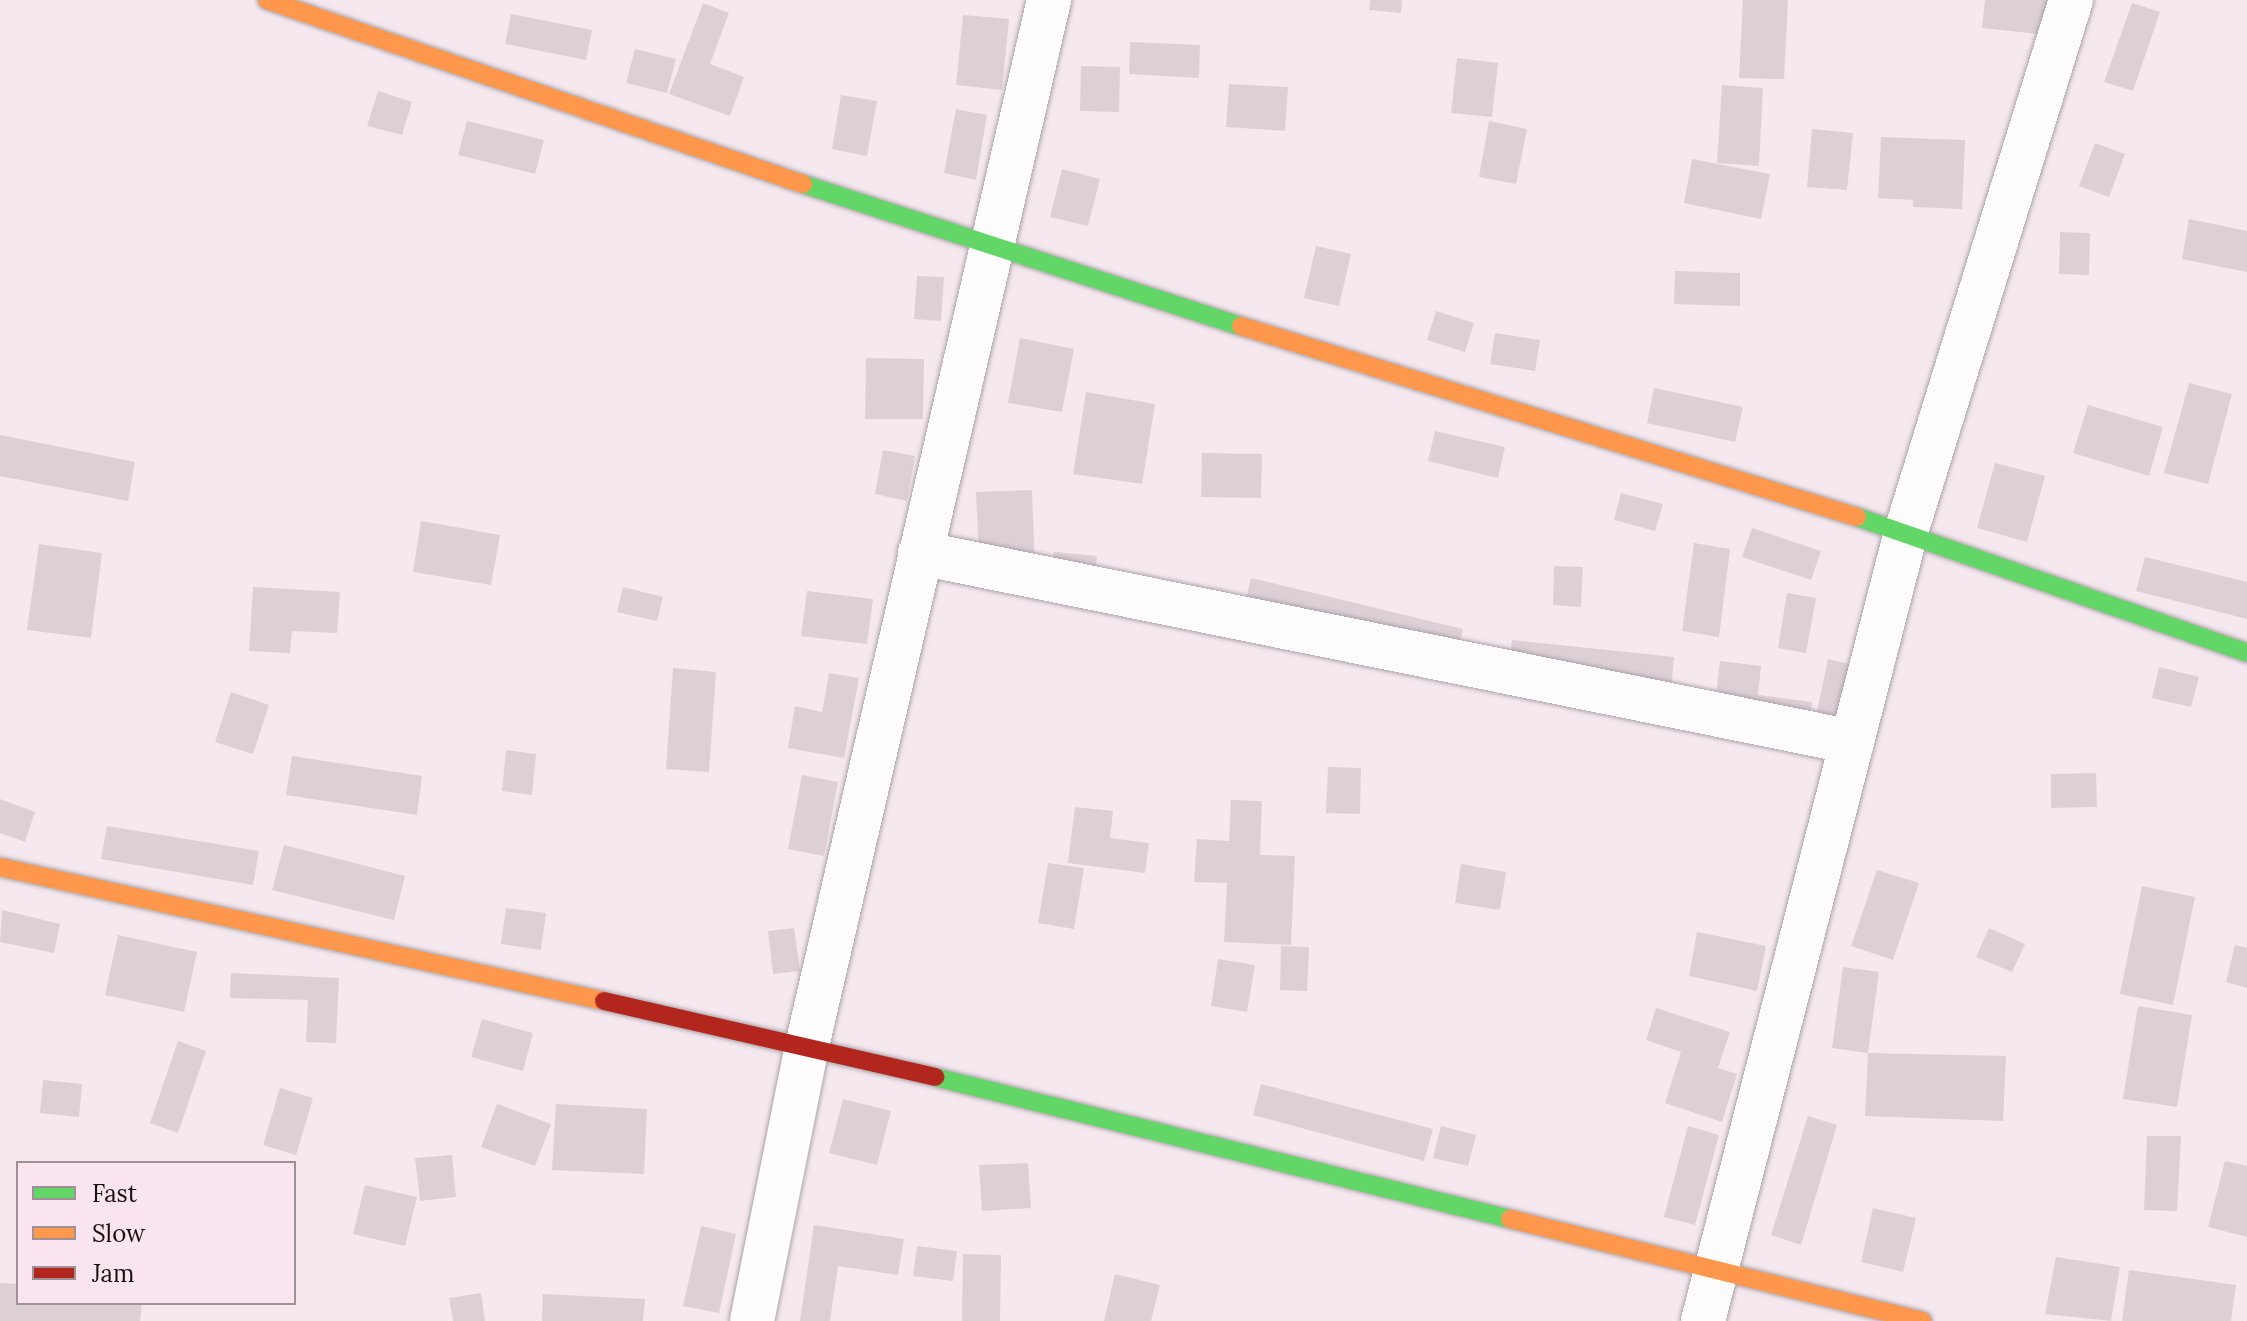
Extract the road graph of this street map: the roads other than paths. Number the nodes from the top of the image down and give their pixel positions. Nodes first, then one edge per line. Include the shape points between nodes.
1 (267, 0) edge
2 (1049, 0) edge
3 (2071, 0) edge
4 (991, 248) junction
5 (1906, 532) junction
6 (920, 553) junction
7 (2247, 653) edge
8 (1852, 742) junction
9 (0, 867) edge
10 (807, 1046) junction
11 (1719, 1270) junction
12 (752, 1321) edge
13 (1703, 1321) edge
14 (1923, 1321) edge

1 - 4 street
2 - 4 street
3 - 5 street
4 - 5 street
4 - 6 street
5 - 7 street
5 - 8 street
6 - 8 street
6 - 10 street
8 - 11 street
9 - 10 street
10 - 11 street
10 - 12 street
11 - 13 street
11 - 14 street

